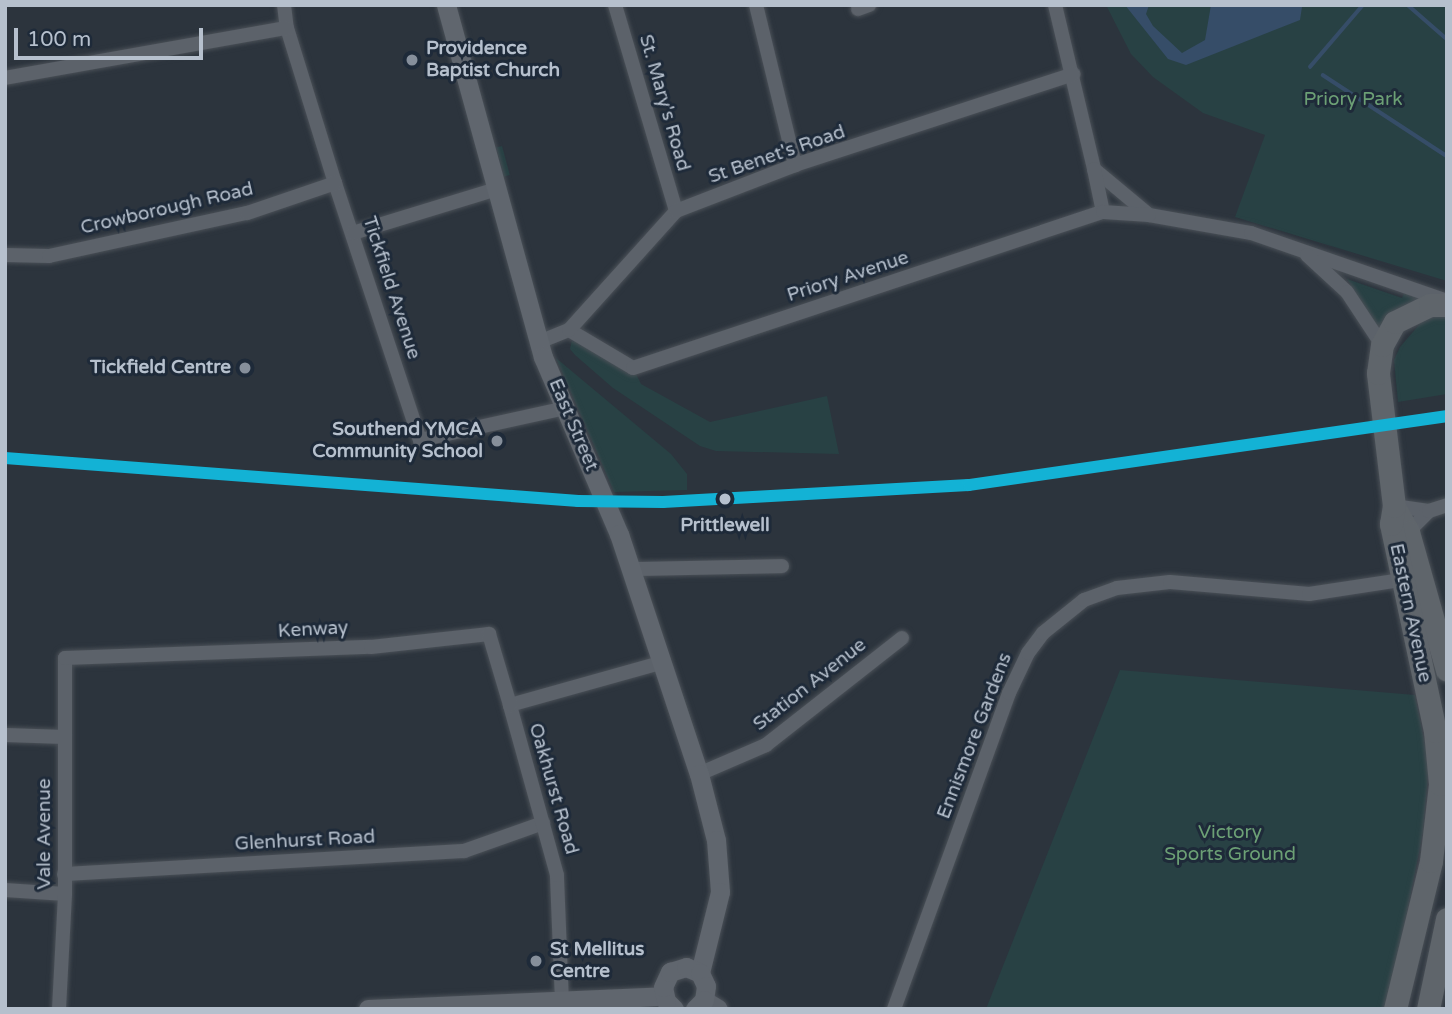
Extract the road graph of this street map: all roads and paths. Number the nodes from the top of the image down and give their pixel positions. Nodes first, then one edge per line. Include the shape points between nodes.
1 (284, 5) edge
2 (446, 5) edge
3 (615, 5) edge
4 (756, 5) edge
5 (1055, 5) edge
6 (287, 28) junction
7 (1073, 74) junction
8 (5, 78) edge
9 (795, 165) junction
10 (1094, 169) junction
11 (334, 183) junction
12 (497, 189) junction
13 (676, 211) junction
14 (1103, 212) junction
15 (1149, 215) junction
16 (353, 233) junction
17 (1300, 250) junction
18 (5, 255) edge
19 (1447, 303) edge
20 (569, 330) junction
21 (539, 342) junction
22 (1382, 345) junction
23 (565, 408) junction
24 (1447, 505) edge
25 (1394, 506) junction
26 (1429, 511) junction
27 (1408, 532) junction
28 (782, 566) dead end
29 (632, 569) junction
30 (1400, 580) junction
31 (902, 638) dead end
32 (65, 658) joint
33 (664, 662) junction
34 (1447, 670) edge
35 (510, 705) junction
36 (5, 734) edge
37 (65, 737) junction
38 (699, 774) junction
39 (543, 823) junction
40 (64, 874) junction
41 (5, 890) edge
42 (65, 894) junction
43 (1447, 919) edge
44 (713, 922) junction
45 (678, 968) junction
46 (700, 973) junction
47 (562, 1002) junction
48 (669, 1002) edge
49 (706, 1006) edge
50 (411, 1008) edge
51 (59, 1009) edge
52 (368, 1009) edge
53 (894, 1009) edge
54 (1395, 1009) edge
55 (1428, 1009) edge

1 - 6 street, Tickfield Avenue
2 - 12 main road, East Street
3 - 13 street, St. Mary's Road
4 - 9 street
5 - 7 street
6 - 8 street
6 - 11 street, Tickfield Avenue
7 - 9 street, St Benet's Road
7 - 10 street
9 - 13 street, St Benet's Road
10 - 14 street
10 - 15 street
11 - 16 street, Tickfield Avenue
11 - 18 street, Crowborough Road via 247,213 49,256
12 - 16 street
12 - 21 main road, East Street
13 - 20 street, St Benet's Road
14 - 15 street, Priory Avenue
14 - 20 street, Priory Avenue via 633,368
15 - 17 street, Priory Avenue via 1251,233
16 - 23 street, Tickfield Avenue via 420,440
17 - 19 street, Priory Avenue
17 - 22 street via 1347,292
19 - 22 main road via 1410,312 1395,322
20 - 21 street, St Benet's Road
21 - 23 main road, East Street
22 - 25 main road, Eastern Avenue via 1380,401
23 - 29 main road, East Street
24 - 26 street
25 - 26 street
25 - 27 main road, Eastern Avenue
25 - 30 main road, Eastern Avenue via 1391,524
26 - 27 street
27 - 34 main road, Eastern Avenue
28 - 29 street
29 - 33 main road, East Street
30 - 53 street, Ennismore Gardens via 1309,594 1170,582 1117,588 1084,600 1043,632 1009,693
30 - 54 main road, Eastern Avenue via 1436,731 1440,784 1431,861
31 - 38 street, Station Avenue via 766,745
32 - 35 street, Kenway via 144,659 371,647 489,634
32 - 37 street, Vale Avenue
33 - 35 street, Oakhurst Road
33 - 38 main road, East Street
35 - 39 street, Oakhurst Road
36 - 37 street
37 - 40 street, Vale Avenue
38 - 44 main road, East Street via 720,869
39 - 40 street, Glenhurst Road via 464,851
39 - 47 street, Oakhurst Road via 557,875
40 - 42 street, Vale Avenue
41 - 42 street
42 - 51 street, Vale Avenue
43 - 55 main road
44 - 45 main road, East Street
44 - 46 main road, East Street
45 - 46 main road
45 - 48 main road, East Street via 665,979
46 - 49 main road via 706,986
47 - 48 main road
47 - 50 main road
50 - 52 main road

